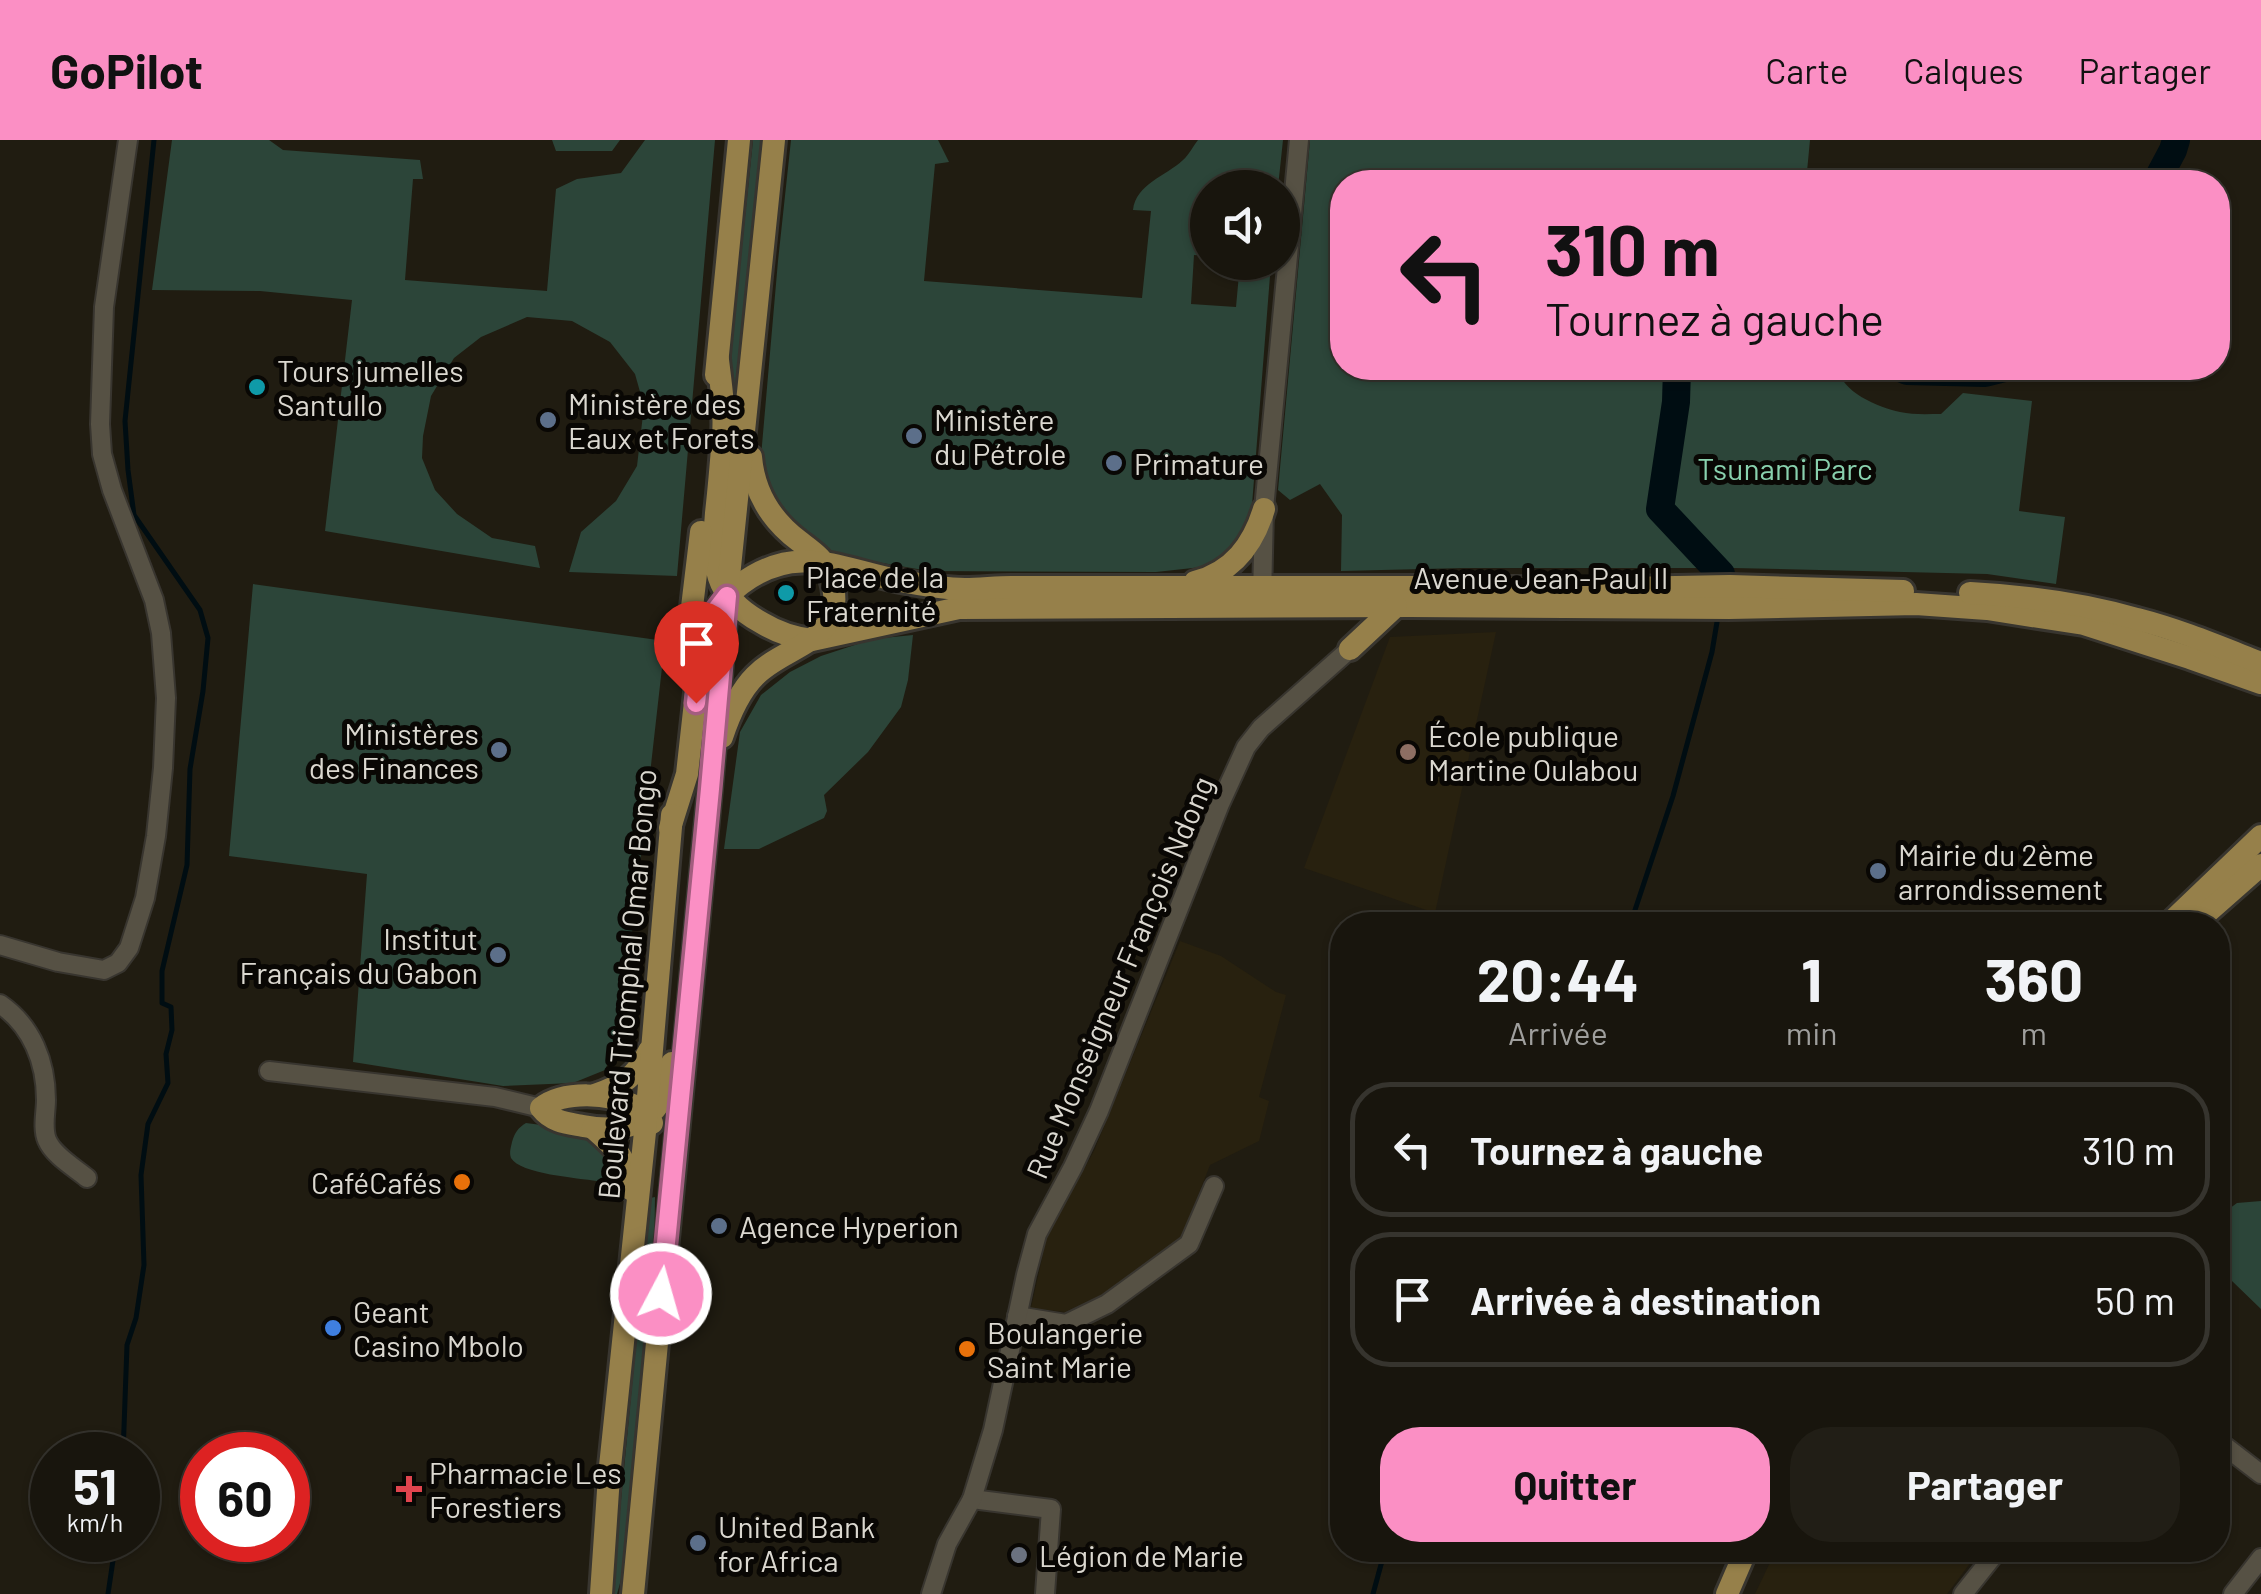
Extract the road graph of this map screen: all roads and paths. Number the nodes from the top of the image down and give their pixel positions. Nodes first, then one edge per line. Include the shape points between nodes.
1 (128, 140) edge
2 (739, 140) edge
3 (774, 140) edge
4 (1299, 140) edge
5 (718, 360) junction
6 (746, 424) junction
7 (1264, 509) junction
8 (824, 562) junction
9 (1177, 588) junction
10 (727, 596) junction
11 (1262, 596) junction
12 (1720, 597) junction
13 (1335, 606) junction
14 (1396, 606) junction
15 (812, 640) junction
16 (1350, 649) junction
17 (2261, 663) edge
18 (2261, 683) edge
19 (710, 789) junction
20 (670, 828) junction
21 (2261, 836) edge
22 (2253, 870) edge
23 (2188, 912) edge
24 (2207, 912) edge
25 (0, 946) edge
26 (695, 949) junction
27 (0, 1004) edge
28 (654, 1038) junction
29 (268, 1072) dead end
30 (588, 1097) junction
31 (541, 1108) junction
32 (647, 1116) junction
33 (593, 1128) junction
34 (87, 1178) dead end
35 (1214, 1186) dead end
36 (635, 1212) junction
37 (661, 1294) junction
38 (1017, 1316) junction
39 (2230, 1449) edge
40 (2261, 1474) edge
41 (972, 1498) junction
42 (637, 1557) junction
43 (2261, 1558) edge
44 (1741, 1562) edge
45 (1988, 1562) edge
46 (600, 1594) edge
47 (624, 1594) edge
48 (634, 1594) edge
49 (931, 1594) edge
50 (1045, 1594) edge
51 (1727, 1594) edge
52 (1963, 1594) edge
53 (2233, 1594) edge

1 - 25 street via 104,307 100,424 112,490 161,633 166,698 156,836 146,898 130,948 118,963 104,970
2 - 5 main road, Boulevard Triomphal Omar Bongo
3 - 6 main road
4 - 7 street
5 - 10 main road via 724,425 713,553
5 - 20 main road, Boulevard Triomphal Omar Bongo
6 - 8 main road via 752,475 765,504
6 - 10 main road
7 - 9 main road via 1238,558 1217,575
7 - 11 street
8 - 9 main road, Avenue Jean-Paul II via 962,589
8 - 10 main road via 778,564
8 - 15 main road via 834,606
9 - 11 main road, Avenue Jean-Paul II
10 - 15 main road via 769,628
10 - 19 main road
10 - 20 main road via 704,631 686,774
11 - 12 main road, Avenue Jean-Paul II via 1569,589
11 - 13 main road, Avenue Jean-Paul II
11 - 15 main road, Avenue Jean-Paul II via 960,608
12 - 14 main road, Avenue Jean-Paul II
12 - 17 main road, Avenue Jean-Paul II via 1948,592 2046,600 2139,619
12 - 18 main road, Avenue Jean-Paul II via 2023,614 2100,629
13 - 14 main road, Avenue Jean-Paul II
13 - 16 main road via 1354,622
14 - 16 main road
15 - 19 main road via 749,682 727,724
16 - 38 street, Rue Monseigneur François Ndong via 1246,747 1099,1111 1038,1234
19 - 26 main road
20 - 28 main road, Boulevard Triomphal Omar Bongo
21 - 22 main road
22 - 23 main road
22 - 24 main road
26 - 32 main road via 678,1005 668,1090
26 - 37 main road
27 - 34 street via 26,1026 38,1052 49,1144
28 - 30 main road via 636,1074
28 - 32 main road, Boulevard Triomphal Omar Bongo
29 - 31 street via 496,1097
30 - 31 main road via 558,1098
30 - 32 main road via 630,1104
31 - 33 main road via 556,1121
32 - 33 main road via 629,1127
32 - 36 main road, Boulevard Triomphal Omar Bongo
32 - 37 main road via 662,1144
33 - 36 main road via 628,1166
35 - 38 street via 1189,1244 1106,1304 1066,1324
36 - 46 main road, Boulevard Triomphal Omar Bongo
37 - 42 main road
38 - 41 street, Rue Monseigneur François Ndong
39 - 40 street
41 - 49 street, Rue Monseigneur François Ndong
41 - 50 street via 1050,1509
42 - 47 main road
42 - 48 main road
43 - 53 street
44 - 51 main road
45 - 52 street

